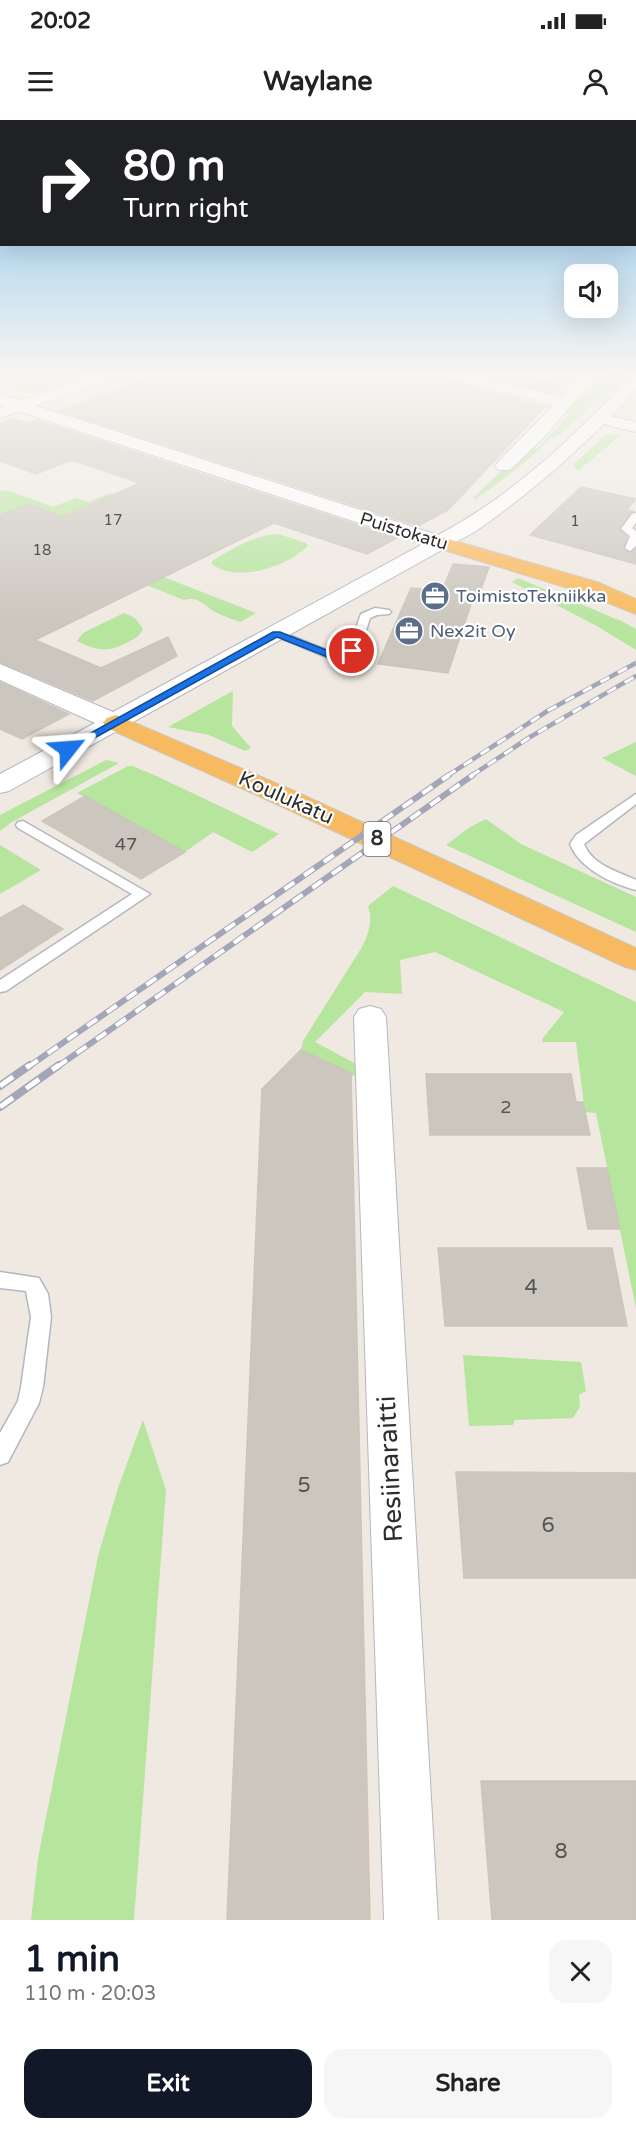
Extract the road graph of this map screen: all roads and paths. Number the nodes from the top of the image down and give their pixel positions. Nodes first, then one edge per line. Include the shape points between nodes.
1 (180, 458) edge
2 (512, 458) edge
3 (559, 458) edge
4 (504, 466) dead end
5 (636, 516) edge
6 (441, 543) junction
7 (630, 548) dead end
8 (636, 607) edge
9 (385, 612) dead end
10 (277, 634) junction
11 (0, 671) edge
12 (116, 723) junction
13 (0, 785) edge
14 (636, 798) edge
15 (23, 825) dead end
16 (636, 886) edge
17 (636, 960) edge
18 (0, 987) edge
19 (370, 1017) dead end
20 (0, 1280) edge
21 (0, 1455) edge
22 (411, 1920) edge

1 - 6 main road, Puistokatu
2 - 4 street
3 - 6 main road via 531,483
5 - 7 lane via 626,529 635,535
6 - 8 highway, Puistokatu via 589,587
6 - 10 main road
9 - 10 lane via 365,616 352,651 340,659
10 - 12 main road
11 - 12 main road, Koulukatu / 8
12 - 13 main road
12 - 17 highway, Koulukatu / 8
14 - 16 lane via 578,844 589,861
15 - 18 lane via 143,894
19 - 22 street, Resiinaraitti
20 - 21 lane via 32,1284 38,1294 41,1317 28,1403

